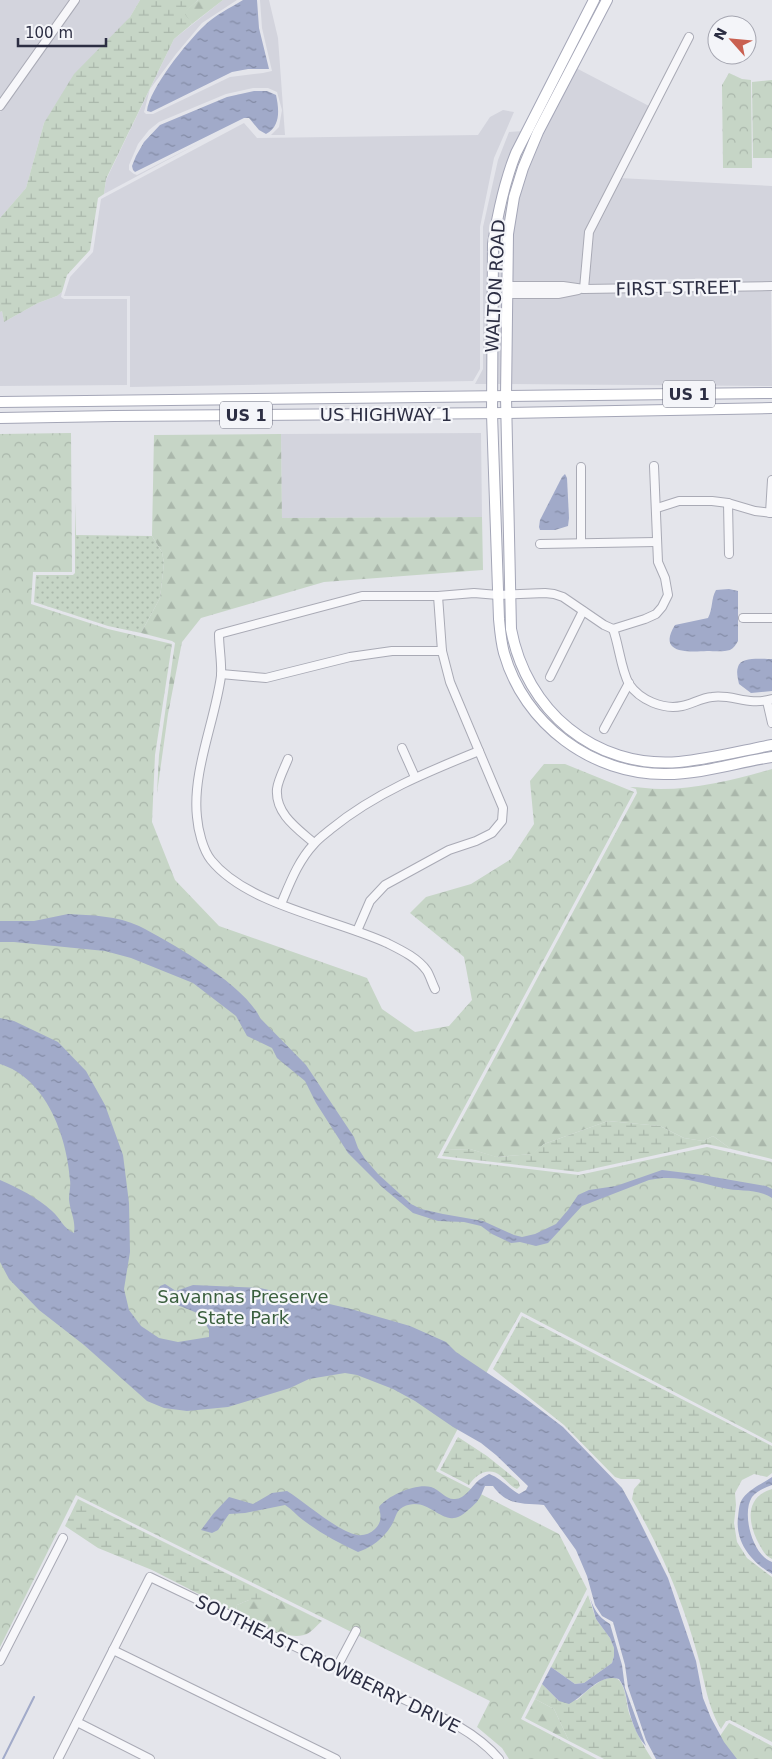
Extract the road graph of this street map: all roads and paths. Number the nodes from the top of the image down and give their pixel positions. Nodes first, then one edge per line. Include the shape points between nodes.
1 (75, 0) edge
2 (596, 0) edge
3 (607, 0) edge
4 (689, 37) dead end
5 (580, 51) junction
6 (0, 106) edge
7 (772, 286) edge
8 (584, 289) junction
9 (507, 290) junction
10 (772, 393) edge
11 (506, 396) junction
12 (492, 397) junction
13 (262, 399) junction
14 (136, 400) junction
15 (772, 401) edge
16 (0, 402) edge
17 (772, 408) edge
18 (757, 409) junction
19 (492, 414) junction
20 (507, 414) junction
21 (235, 415) junction
22 (114, 416) junction
23 (0, 418) edge
24 (654, 466) dead end
25 (581, 467) dead end
26 (772, 480) edge
27 (728, 503) junction
28 (657, 508) junction
29 (771, 513) edge
30 (656, 542) junction
31 (581, 543) junction
32 (540, 544) dead end
33 (729, 554) dead end
34 (510, 594) junction
35 (498, 595) junction
36 (438, 596) junction
37 (584, 611) junction
38 (743, 618) dead end
39 (772, 618) edge
40 (613, 629) junction
41 (442, 651) junction
42 (221, 674) junction
43 (550, 677) dead end
44 (629, 684) junction
45 (769, 700) edge
46 (772, 723) edge
47 (604, 729) dead end
48 (772, 745) edge
49 (402, 748) dead end
50 (479, 751) junction
51 (772, 757) edge
52 (288, 759) dead end
53 (415, 777) junction
54 (314, 843) junction
55 (281, 904) junction
56 (357, 931) junction
57 (434, 988) dead end
58 (63, 1538) dead end
59 (356, 1631) dead end
60 (113, 1650) junction
61 (0, 1661) edge
62 (338, 1667) junction
63 (77, 1722) junction
64 (497, 1756) edge
65 (58, 1759) edge
66 (150, 1759) edge
67 (336, 1759) edge
68 (488, 1759) edge

1 - 6 street
2 - 5 main road
2 - 12 main road, WALTON ROAD via 506,177 493,244
3 - 5 main road, WALTON ROAD
4 - 8 street via 589,232
5 - 9 main road, WALTON ROAD via 538,132 514,197 508,234
7 - 8 street, FIRST STREET
8 - 9 street, FIRST STREET via 558,294
9 - 11 main road, WALTON ROAD
10 - 11 main road, US HIGHWAY 1 / US 1
11 - 12 main road, US HIGHWAY 1 / US 1
11 - 20 main road, WALTON ROAD
12 - 13 main road, US HIGHWAY 1 / US 1
12 - 19 main road, WALTON ROAD
13 - 14 main road, US HIGHWAY 1 / US 1
13 - 21 main road via 242,406
14 - 16 main road, US HIGHWAY 1 / US 1
14 - 22 main road via 132,408
15 - 18 main road
17 - 18 main road, US HIGHWAY 1 / US 1
18 - 20 main road, US HIGHWAY 1 / US 1
19 - 20 main road, US HIGHWAY 1 / US 1
19 - 21 main road, US HIGHWAY 1 / US 1
19 - 35 main road, WALTON ROAD
20 - 34 main road, WALTON ROAD
21 - 22 main road, US HIGHWAY 1 / US 1
22 - 23 main road, US HIGHWAY 1 / US 1
24 - 28 street
25 - 31 street
26 - 29 street
27 - 28 street via 679,501
27 - 29 street
27 - 33 street
28 - 30 street
30 - 31 street
30 - 40 street via 668,595 656,614
31 - 32 street
34 - 35 street
34 - 37 street via 554,594
34 - 48 main road, WALTON ROAD via 514,648 532,688 562,724 592,745 628,758 678,762
35 - 36 street
35 - 51 main road, WALTON ROAD via 503,652 522,694 541,720 568,744 588,756 624,769 667,774 704,771
36 - 41 street
36 - 42 street via 362,596 219,634
37 - 40 street
37 - 43 street
38 - 39 street
40 - 44 street
41 - 42 street via 392,651 350,657 266,678
41 - 50 street via 450,682
42 - 55 street via 196,793 202,841 210,859 228,877 246,889
44 - 45 street via 640,695 662,706 682,706 713,697 752,702
44 - 47 street
45 - 46 street
49 - 53 street
50 - 53 street
50 - 56 street via 503,808 502,821 492,833 449,850 385,885 370,901
52 - 54 street via 277,789 278,804 287,819
53 - 54 street via 374,799
54 - 55 street via 291,880
55 - 56 street
56 - 57 street via 398,949 416,961 427,971
58 - 61 street
59 - 62 street
60 - 62 street, SOUTHEAST CROWBERRY DRIVE via 150,1578
60 - 63 street
60 - 67 street
62 - 64 street, SOUTHEAST CROWBERRY DRIVE via 458,1726 479,1738
63 - 65 street
63 - 66 street
64 - 68 street

